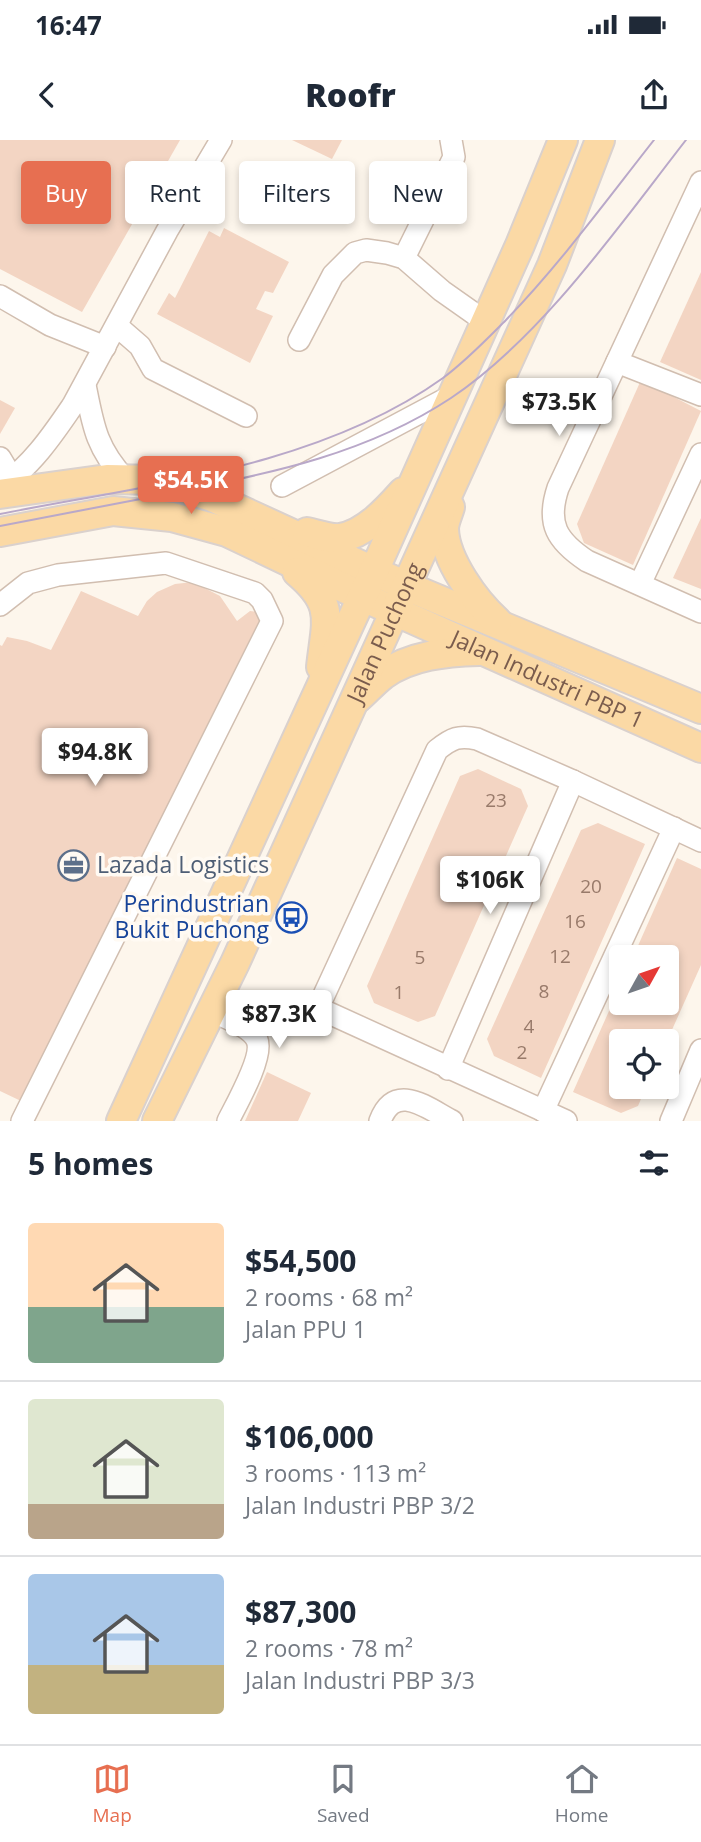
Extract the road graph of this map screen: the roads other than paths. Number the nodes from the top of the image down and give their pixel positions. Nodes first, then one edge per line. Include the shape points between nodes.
1 (220, 140) edge
2 (451, 140) edge
3 (563, 140) edge
4 (600, 140) edge
5 (701, 182) edge
6 (404, 258) junction
7 (0, 296) edge
8 (486, 322) junction
9 (117, 326) junction
10 (299, 340) dead end
11 (105, 347) junction
12 (617, 362) junction
13 (85, 385) junction
14 (453, 395) junction
15 (701, 396) edge
16 (246, 416) dead end
17 (701, 454) edge
18 (458, 470) junction
19 (5, 473) edge
20 (417, 476) junction
21 (125, 479) junction
22 (282, 486) dead end
23 (276, 526) junction
24 (0, 532) edge
25 (277, 556) junction
26 (374, 571) junction
27 (640, 584) junction
28 (363, 597) junction
29 (400, 598) junction
30 (0, 605) edge
31 (701, 612) edge
32 (503, 626) junction
33 (486, 650) junction
34 (318, 691) junction
35 (352, 704) junction
36 (700, 705) edge
37 (701, 748) edge
38 (573, 781) junction
39 (674, 828) junction
40 (701, 841) edge
41 (212, 1011) junction
42 (701, 1051) edge
43 (448, 1069) junction
44 (543, 1111) junction
45 (22, 1121) edge
46 (121, 1121) edge
47 (157, 1121) edge
48 (228, 1121) edge
49 (380, 1121) edge
50 (452, 1121) edge
51 (565, 1121) edge
52 (671, 1121) edge

1 - 9 street
2 - 6 street via 454,157
3 - 8 main road, Jalan Puchong
4 - 18 main road, Jalan Puchong via 552,265
5 - 12 street
6 - 8 street
6 - 10 street via 366,250 355,253 333,275
7 - 11 street via 50,325
8 - 14 main road, Jalan Puchong
9 - 11 street
9 - 16 street via 140,346 153,369
11 - 13 street
12 - 15 street
12 - 27 street via 558,488 552,519 570,550
13 - 19 street via 58,428
13 - 21 street via 98,440 108,461
14 - 20 main road, Jalan Puchong
14 - 22 street
17 - 27 street
18 - 29 main road, Jalan Puchong
18 - 32 main road via 444,528 449,550 481,606
19 - 21 main road
20 - 23 main road via 390,508 352,534 338,538
20 - 26 main road, Jalan Puchong
21 - 23 main road via 169,483
23 - 26 main road
24 - 25 main road via 113,511 172,517 227,532
25 - 28 main road
25 - 34 main road via 311,584 326,611
26 - 28 main road, Jalan Puchong
26 - 29 main road
27 - 31 street
28 - 29 main road
28 - 34 main road, Jalan Puchong
29 - 32 main road, Jalan Industri PBP 1
29 - 33 main road, Jalan Industri PBP 1
29 - 35 main road, Jalan Puchong
30 - 45 street via 28,583 58,575 166,563 254,593 272,621
32 - 36 main road, Jalan Industri PBP 1
33 - 35 main road via 446,652 403,665
33 - 37 main road, Jalan Industri PBP 1
34 - 46 main road, Jalan Puchong
35 - 41 main road, Jalan Puchong
38 - 39 street
38 - 43 street
38 - 43 street via 477,739 451,739 438,750 318,1008
39 - 40 street
39 - 44 street
41 - 47 main road, Jalan Puchong
41 - 48 street via 249,1030 258,1041 258,1056
42 - 52 street
43 - 44 street
44 - 51 street
49 - 50 street via 384,1110 403,1099

